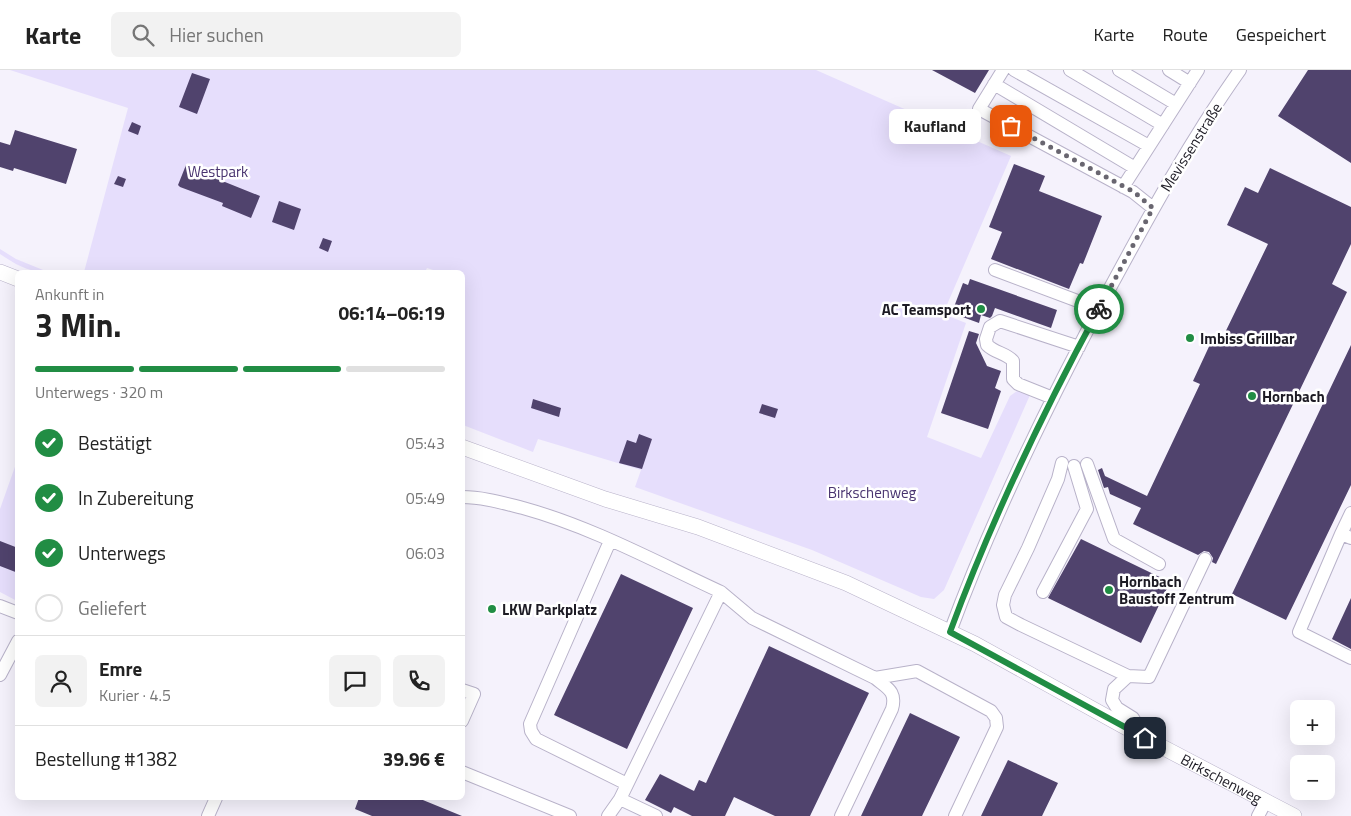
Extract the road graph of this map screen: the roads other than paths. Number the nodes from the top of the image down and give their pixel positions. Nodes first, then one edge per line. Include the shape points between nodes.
1 (1003, 70) edge
2 (1014, 70) edge
3 (1070, 70) edge
4 (1120, 70) edge
5 (1169, 70) edge
6 (1198, 70) edge
7 (1240, 70) edge
8 (1190, 83) junction
9 (994, 84) junction
10 (1176, 104) junction
11 (1163, 125) junction
12 (1149, 146) junction
13 (1135, 168) junction
14 (1123, 187) junction
15 (1153, 208) junction
16 (995, 270) dead end
17 (0, 272) edge
18 (15, 277) edge
19 (1099, 309) junction
20 (1079, 346) junction
21 (1053, 398) junction
22 (465, 448) edge
23 (1087, 464) dead end
24 (465, 497) edge
25 (1351, 513) edge
26 (1346, 536) edge
27 (610, 540) junction
28 (1205, 559) dead end
29 (1159, 564) dead end
30 (721, 592) junction
31 (1044, 592) dead end
32 (0, 606) edge
33 (15, 612) edge
34 (950, 632) junction
35 (15, 646) edge
36 (1351, 658) edge
37 (0, 675) edge
38 (1128, 676) junction
39 (875, 678) junction
40 (465, 691) edge
41 (465, 714) edge
42 (1145, 738) junction
43 (465, 773) edge
44 (627, 784) junction
45 (620, 799) junction
46 (215, 800) edge
47 (1266, 801) junction
48 (208, 816) edge
49 (570, 816) edge
50 (608, 816) edge
51 (656, 816) edge
52 (841, 816) edge
53 (955, 816) edge
54 (1258, 816) edge
55 (1294, 816) edge

1 - 9 street
2 - 12 street
3 - 11 street
4 - 10 street
5 - 8 street
6 - 8 street
7 - 15 street, Mevissenstraße
8 - 10 street
9 - 13 street
9 - 14 street via 979,109
10 - 11 street
11 - 12 street
12 - 13 street
13 - 14 street
14 - 15 street
15 - 19 street, Mevissenstraße
16 - 19 street
17 - 18 main road
19 - 20 street, Mevissenstraße
20 - 21 street, Mevissenstraße
20 - 21 street via 1000,321 990,327 987,345 1013,361 1013,379
21 - 34 street, Mevissenstraße
22 - 34 main road, Birkschenweg via 800,565
23 - 29 street via 1114,539
24 - 27 street via 499,502 550,516
25 - 26 street
26 - 36 street via 1299,632
27 - 30 street
27 - 44 street via 530,724 536,738
28 - 38 street via 1149,677
30 - 39 street via 752,618
30 - 44 street
31 - 38 street via 1087,509 1068,465 1058,479 1002,605 1006,616 1021,626
32 - 33 street
34 - 42 main road, Birkschenweg
35 - 37 street
38 - 42 street via 1114,689 1112,700 1117,708 1133,718
39 - 52 street via 892,691 895,699
39 - 53 street via 917,671 991,711 996,718 997,727
40 - 41 street via 474,694
42 - 47 main road, Birkschenweg
43 - 49 street
44 - 45 street
45 - 50 street
45 - 51 street
46 - 48 street
47 - 54 street
47 - 55 main road, Birkschenweg

